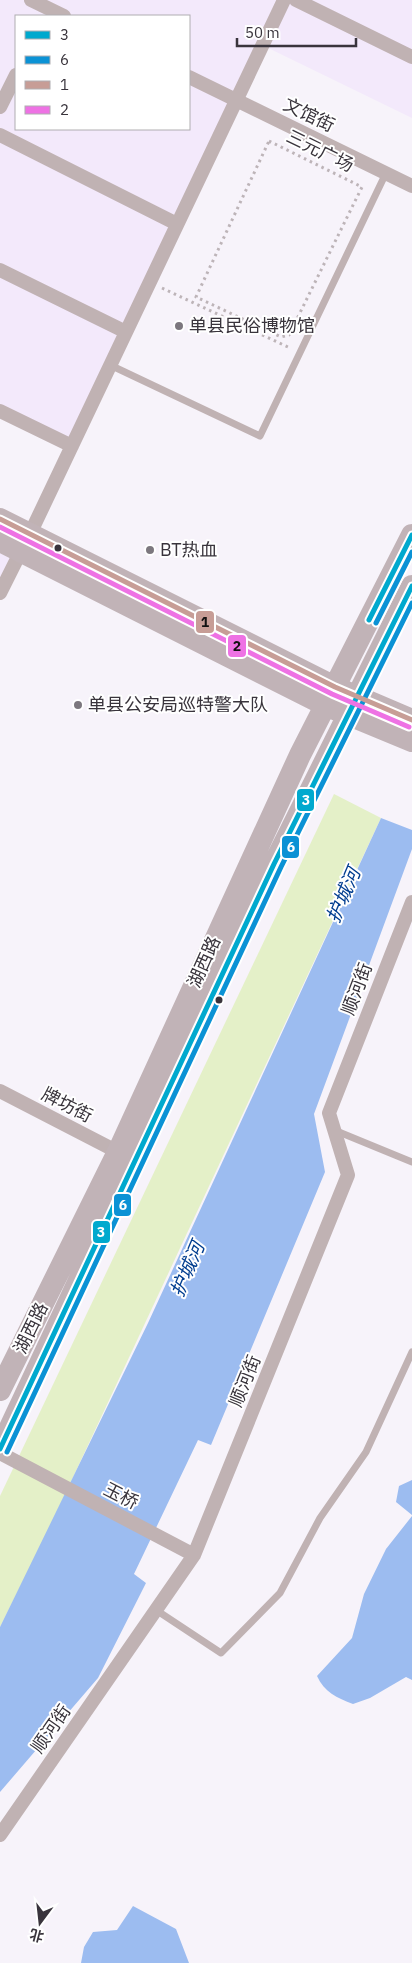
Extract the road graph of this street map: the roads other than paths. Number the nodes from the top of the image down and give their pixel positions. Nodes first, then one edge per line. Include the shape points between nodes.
1 (31, 0) edge
2 (284, 0) edge
3 (296, 0) edge
4 (49, 8) edge
5 (62, 15) edge
6 (411, 55) edge
7 (15, 77) edge
8 (190, 78) edge
9 (235, 100) junction
10 (0, 108) edge
11 (0, 134) edge
12 (386, 173) junction
13 (412, 186) edge
14 (177, 224) junction
15 (0, 270) edge
16 (126, 332) junction
17 (110, 364) junction
18 (0, 411) edge
19 (72, 446) junction
20 (0, 519) edge
21 (412, 535) edge
22 (0, 541) edge
23 (25, 542) junction
24 (412, 586) edge
25 (0, 593) edge
26 (330, 696) junction
27 (352, 705) junction
28 (412, 720) edge
29 (412, 741) edge
30 (412, 902) edge
31 (0, 1091) edge
32 (334, 1130) junction
33 (118, 1152) junction
34 (412, 1162) edge
35 (412, 1352) edge
36 (0, 1390) edge
37 (0, 1448) edge
38 (0, 1453) edge
39 (194, 1555) junction
40 (156, 1610) junction
41 (0, 1835) edge

1 - 4 street
2 - 9 street
3 - 6 street
4 - 5 street
7 - 10 street
8 - 9 street, 文馆街
9 - 12 street, 文馆街
9 - 14 street
11 - 14 street
12 - 13 street, 文馆街
12 - 17 lane via 260,436
14 - 16 street
15 - 16 street
16 - 17 street
17 - 19 street
18 - 19 street
19 - 23 street
20 - 23 main road
21 - 26 main road, 湖西路
22 - 23 main road
23 - 25 street
23 - 26 main road
24 - 27 main road, 湖西路
26 - 27 main road
26 - 33 main road, 湖西路 via 236,891
27 - 28 main road
27 - 29 main road
27 - 37 main road, 湖西路
30 - 32 street, 顺河街 via 329,1113
31 - 33 street, 牌坊街
32 - 34 lane
32 - 39 street, 顺河街 via 348,1176
33 - 36 main road, 湖西路
35 - 40 lane via 366,1452 320,1518 280,1593 221,1653
38 - 39 street, 玉桥
39 - 40 street, 顺河街
40 - 41 street, 顺河街

